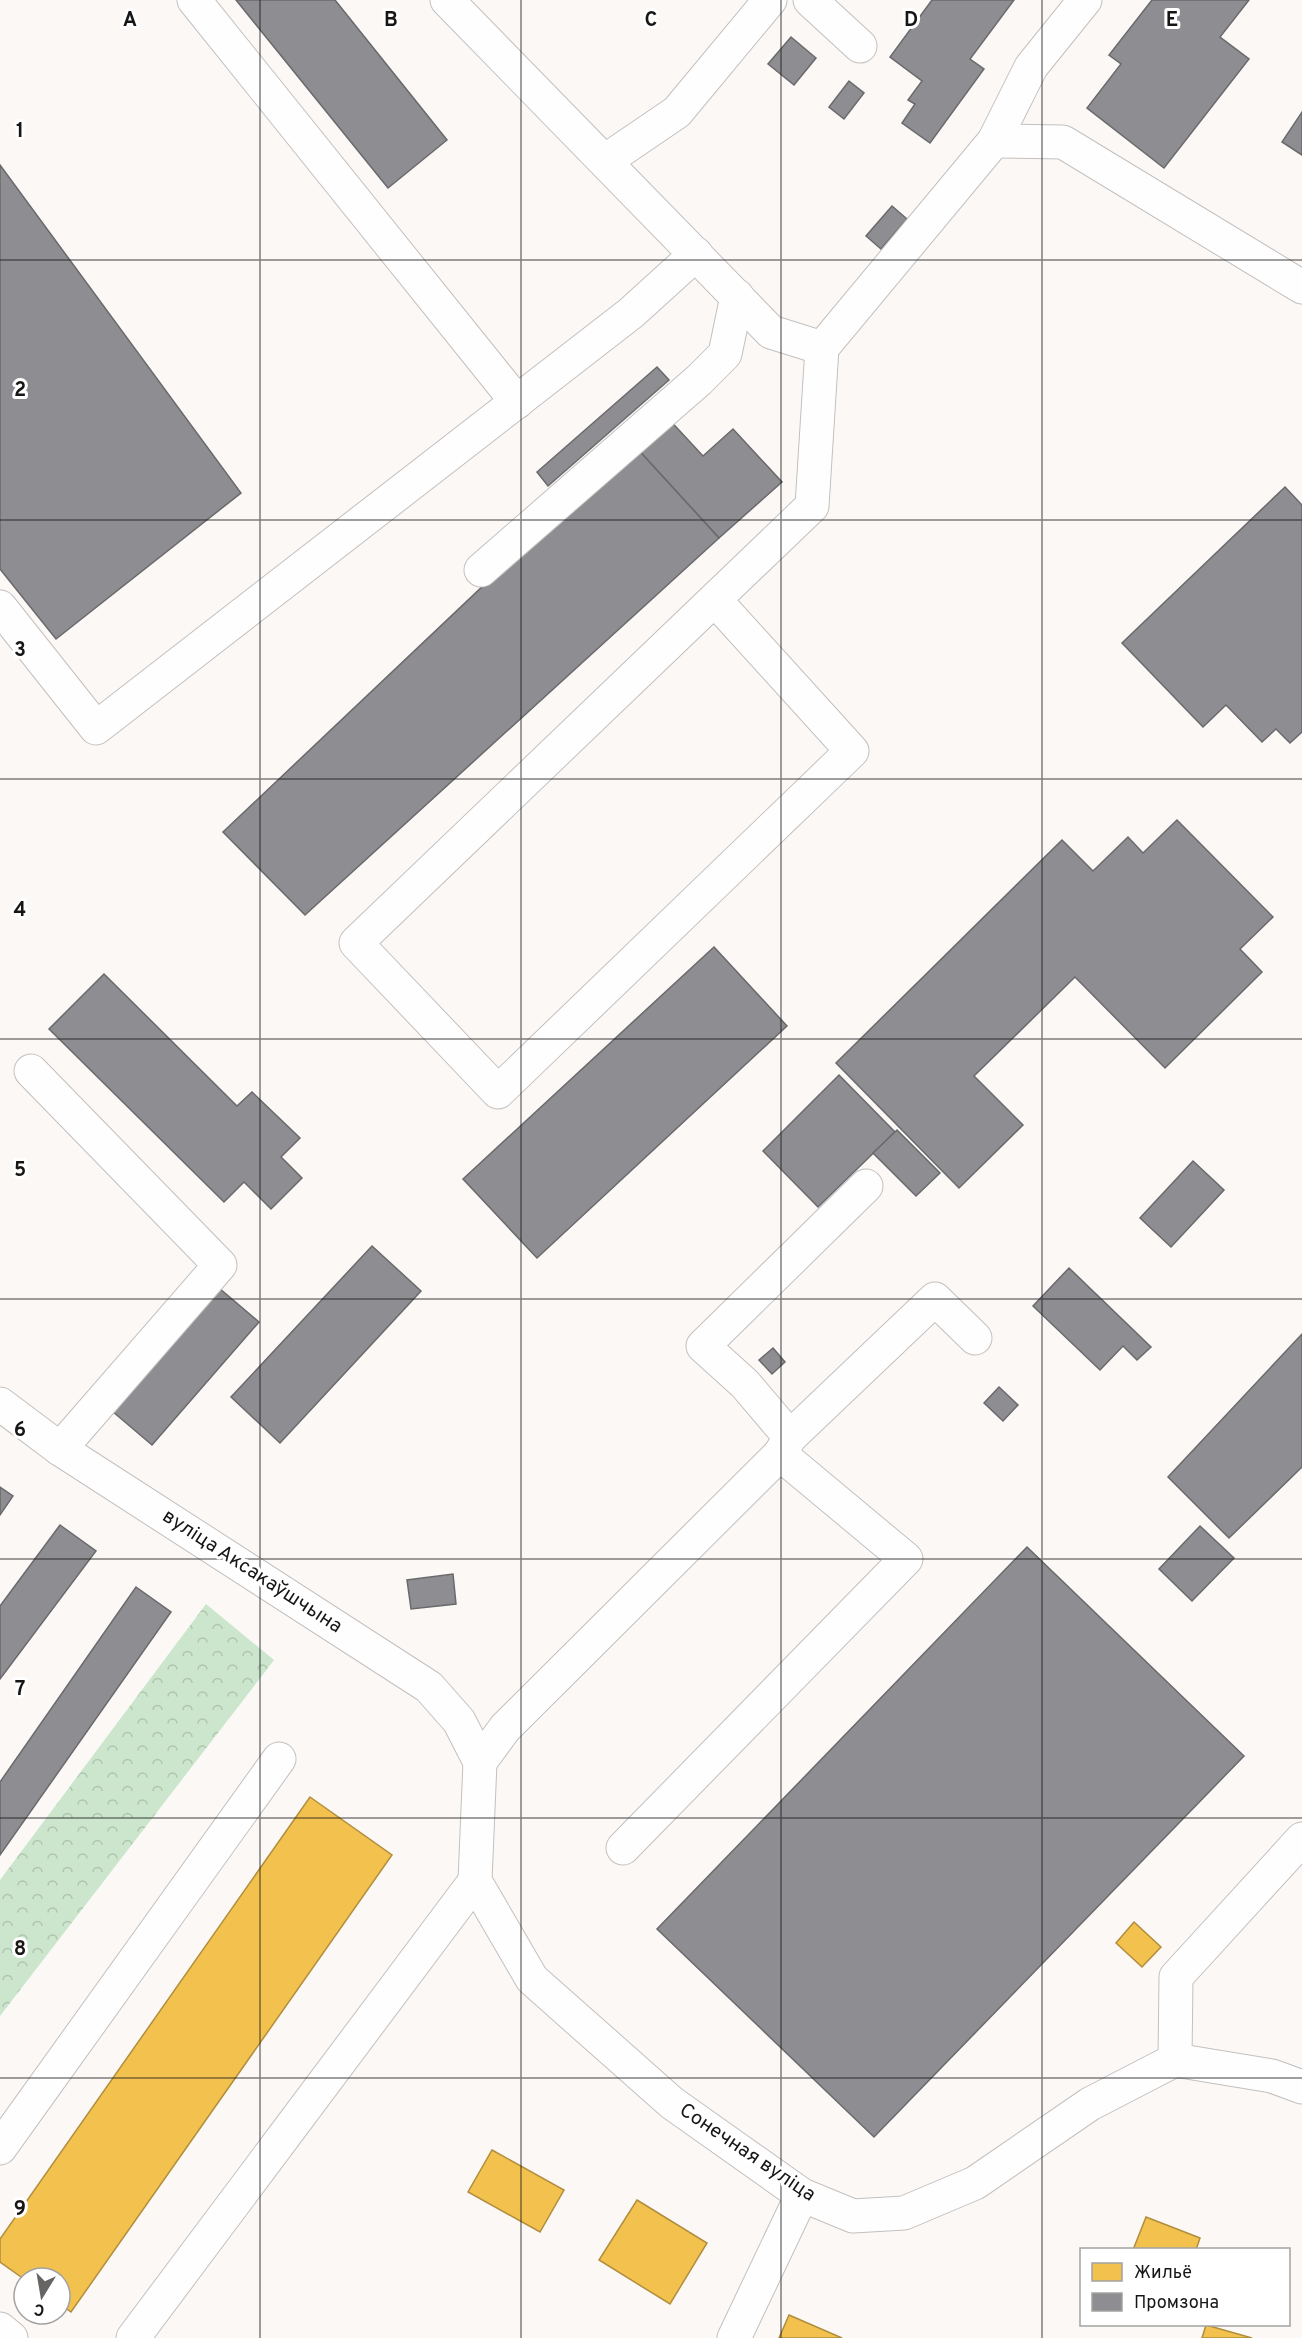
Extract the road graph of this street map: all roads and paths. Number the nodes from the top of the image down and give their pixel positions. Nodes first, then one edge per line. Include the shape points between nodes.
1 (194, 0) edge
2 (447, 0) edge
3 (770, 0) edge
4 (810, 0) edge
5 (1085, 0) edge
6 (860, 46) dead end
7 (994, 141) junction
8 (604, 161) junction
9 (696, 254) junction
10 (1302, 287) edge
11 (737, 296) junction
12 (822, 348) junction
13 (517, 402) junction
14 (481, 570) dead end
15 (715, 600) junction
16 (0, 607) edge
17 (31, 1071) dead end
18 (866, 1186) dead end
19 (975, 1338) dead end
20 (0, 1404) edge
21 (785, 1446) junction
22 (60, 1449) junction
23 (279, 1759) dead end
24 (480, 1762) junction
25 (1302, 1839) edge
26 (623, 1848) dead end
27 (475, 1881) junction
28 (1175, 2060) junction
29 (1302, 2087) edge
30 (0, 2148) edge
31 (802, 2195) junction
32 (0, 2329) edge
33 (11, 2338) edge
34 (133, 2338) edge
35 (734, 2338) edge

1 - 13 street
2 - 8 street
3 - 8 street via 677,112
4 - 6 street
5 - 7 street via 1031,68
7 - 10 street via 1063,142
7 - 12 street
8 - 9 street
9 - 11 street
9 - 13 street via 631,313
11 - 12 street via 771,332
11 - 14 street via 725,354
12 - 15 street via 812,506
13 - 16 street via 96,728
15 - 15 street via 852,752 498,1092 356,943
17 - 22 street via 220,1265
18 - 21 street via 703,1346 745,1384
19 - 21 street via 935,1299
20 - 22 street, вуліца Аксакаўшчына
21 - 24 street via 505,1728
21 - 26 street via 906,1559
22 - 24 street, вуліца Аксакаўшчына via 429,1687 459,1721
23 - 30 street
24 - 27 street
25 - 28 street via 1176,1977
27 - 31 street, Сонечная вуліца via 532,1979 672,2103
27 - 34 street
28 - 29 street via 1272,2076
28 - 31 street, Сонечная вуліца via 1090,2104 975,2183 904,2213 854,2216
31 - 35 street
32 - 33 street

